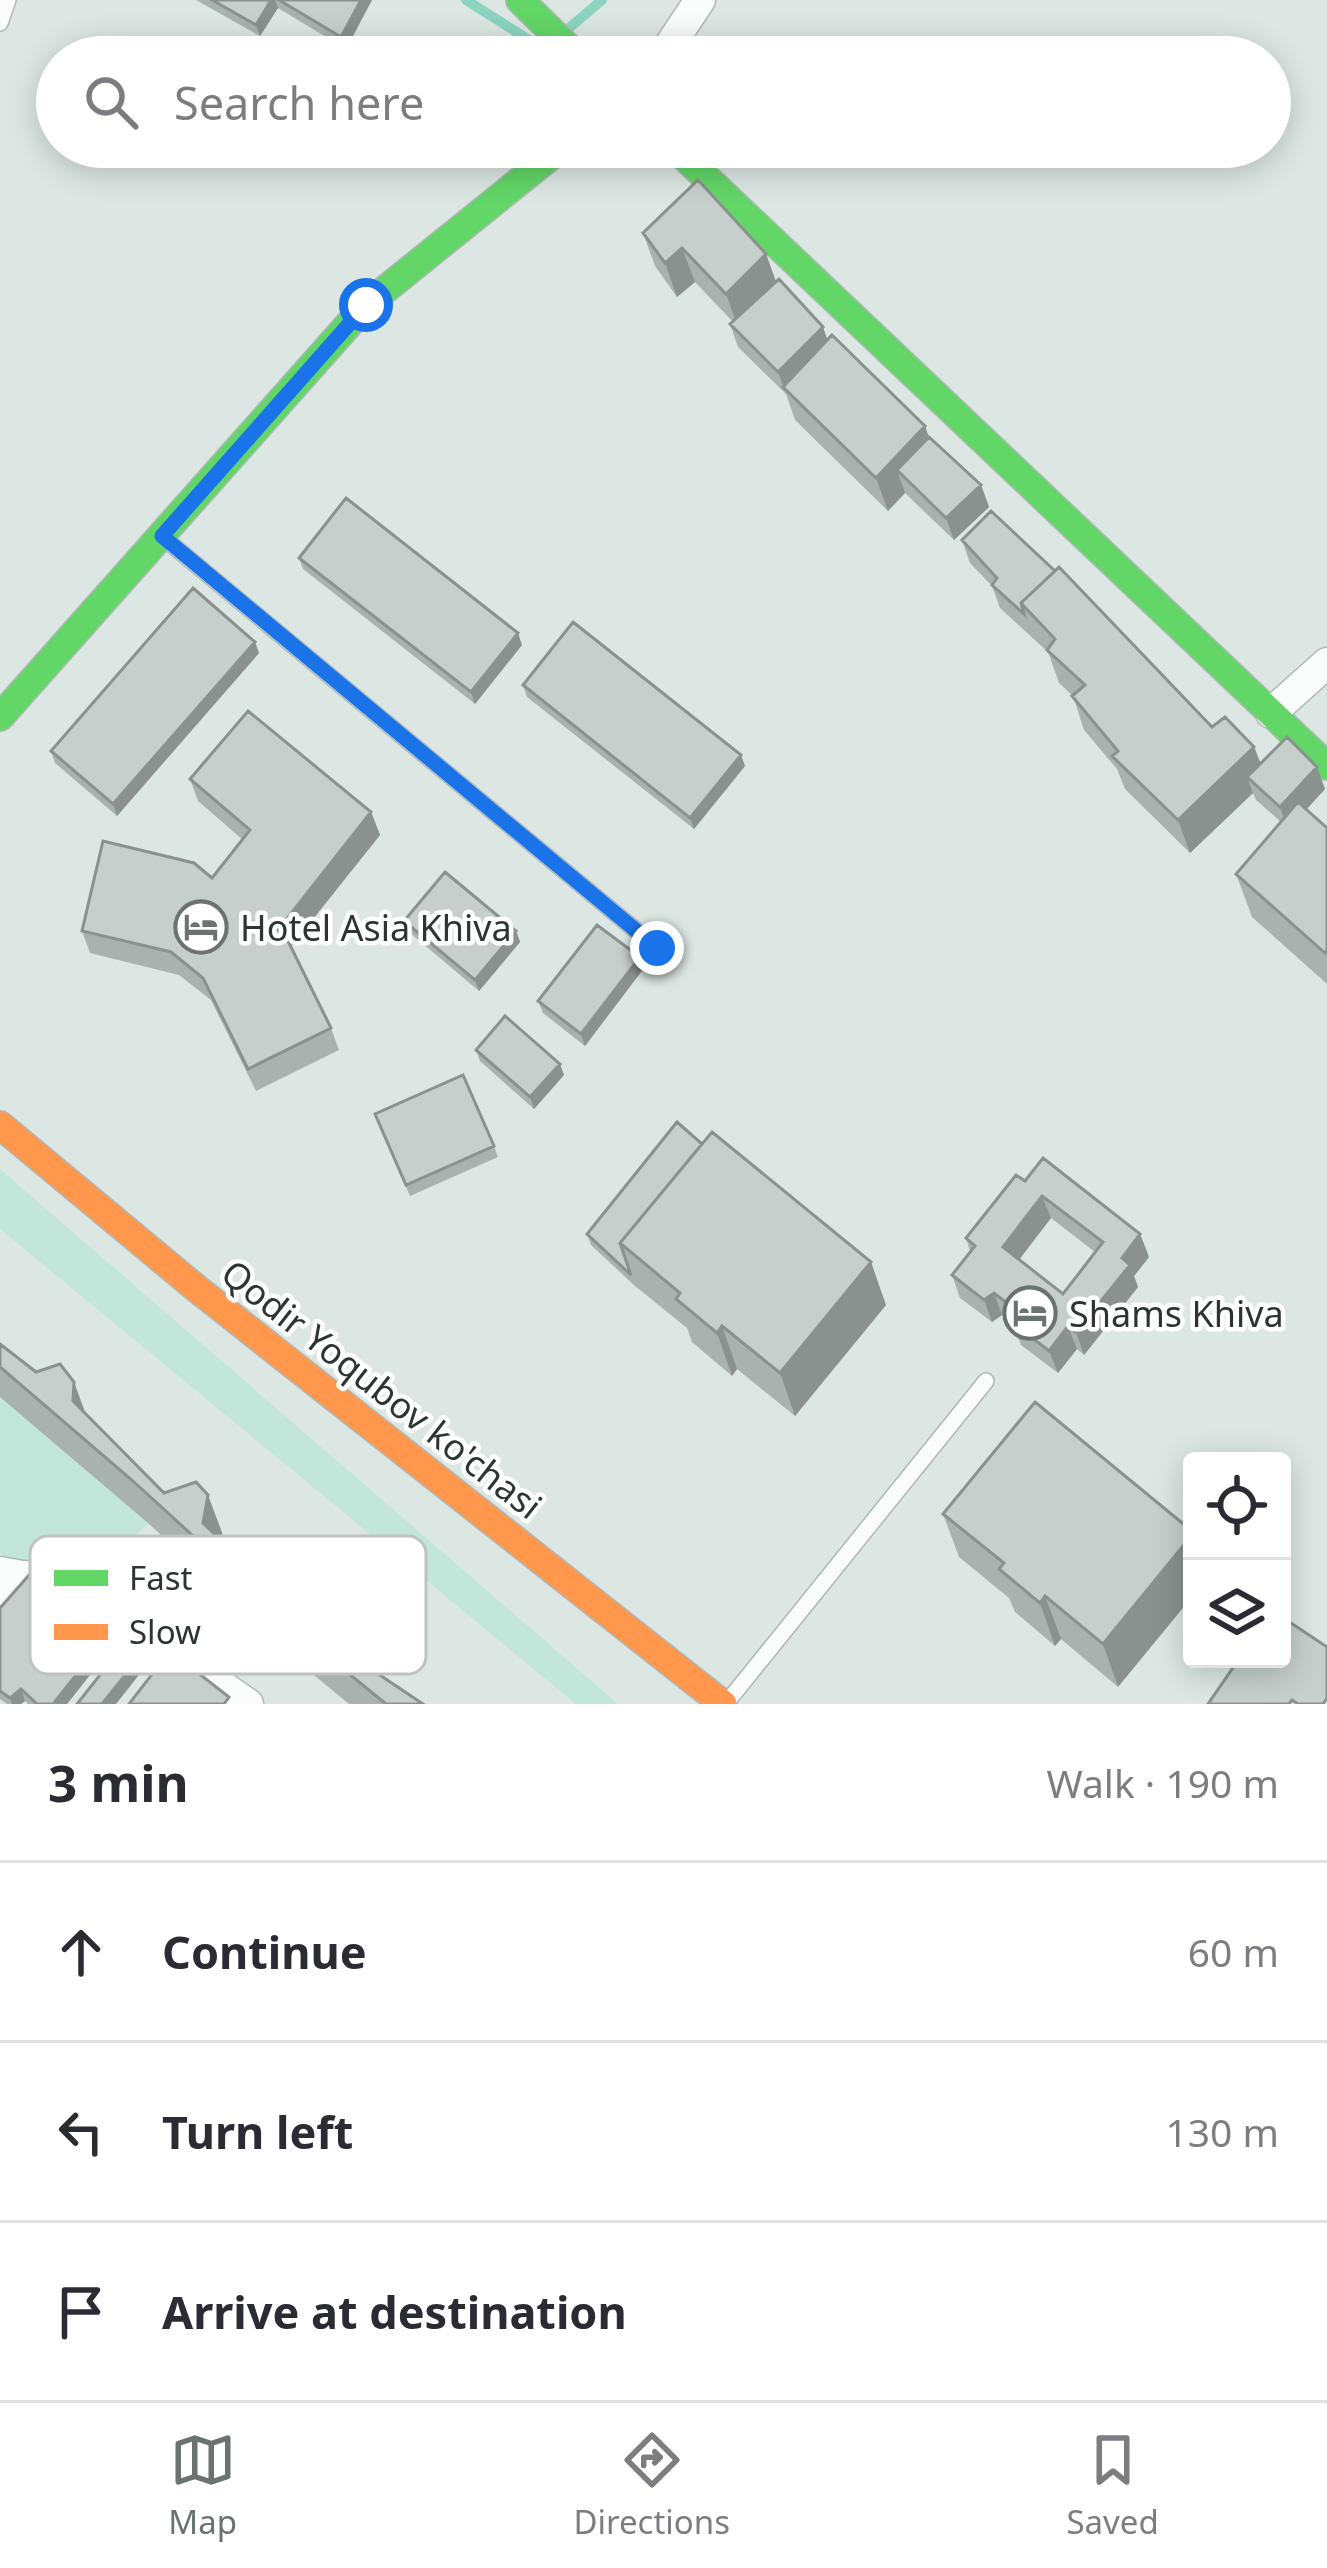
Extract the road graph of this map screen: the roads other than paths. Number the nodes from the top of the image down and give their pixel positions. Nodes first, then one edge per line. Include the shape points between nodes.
1 (8, 0) edge
2 (520, 0) edge
3 (700, 0) edge
4 (0, 23) edge
5 (557, 36) edge
6 (676, 36) edge
7 (536, 168) edge
8 (696, 168) edge
9 (162, 536) junction
10 (1327, 663) edge
11 (1270, 713) junction
12 (0, 717) edge
13 (1327, 766) edge
14 (657, 948) dead end
15 (0, 1125) edge
16 (986, 1381) dead end
17 (13, 1574) edge
18 (0, 1603) edge
19 (192, 1674) edge
20 (248, 1704) edge
21 (724, 1704) edge

1 - 4 lane
2 - 5 street
3 - 6 street
7 - 9 street via 366,305
8 - 11 street
9 - 12 street
9 - 14 lane
10 - 11 street
11 - 13 street
15 - 21 street, Qodir Yoqubov ko'chasi
16 - 21 lane
17 - 18 street
19 - 20 street

